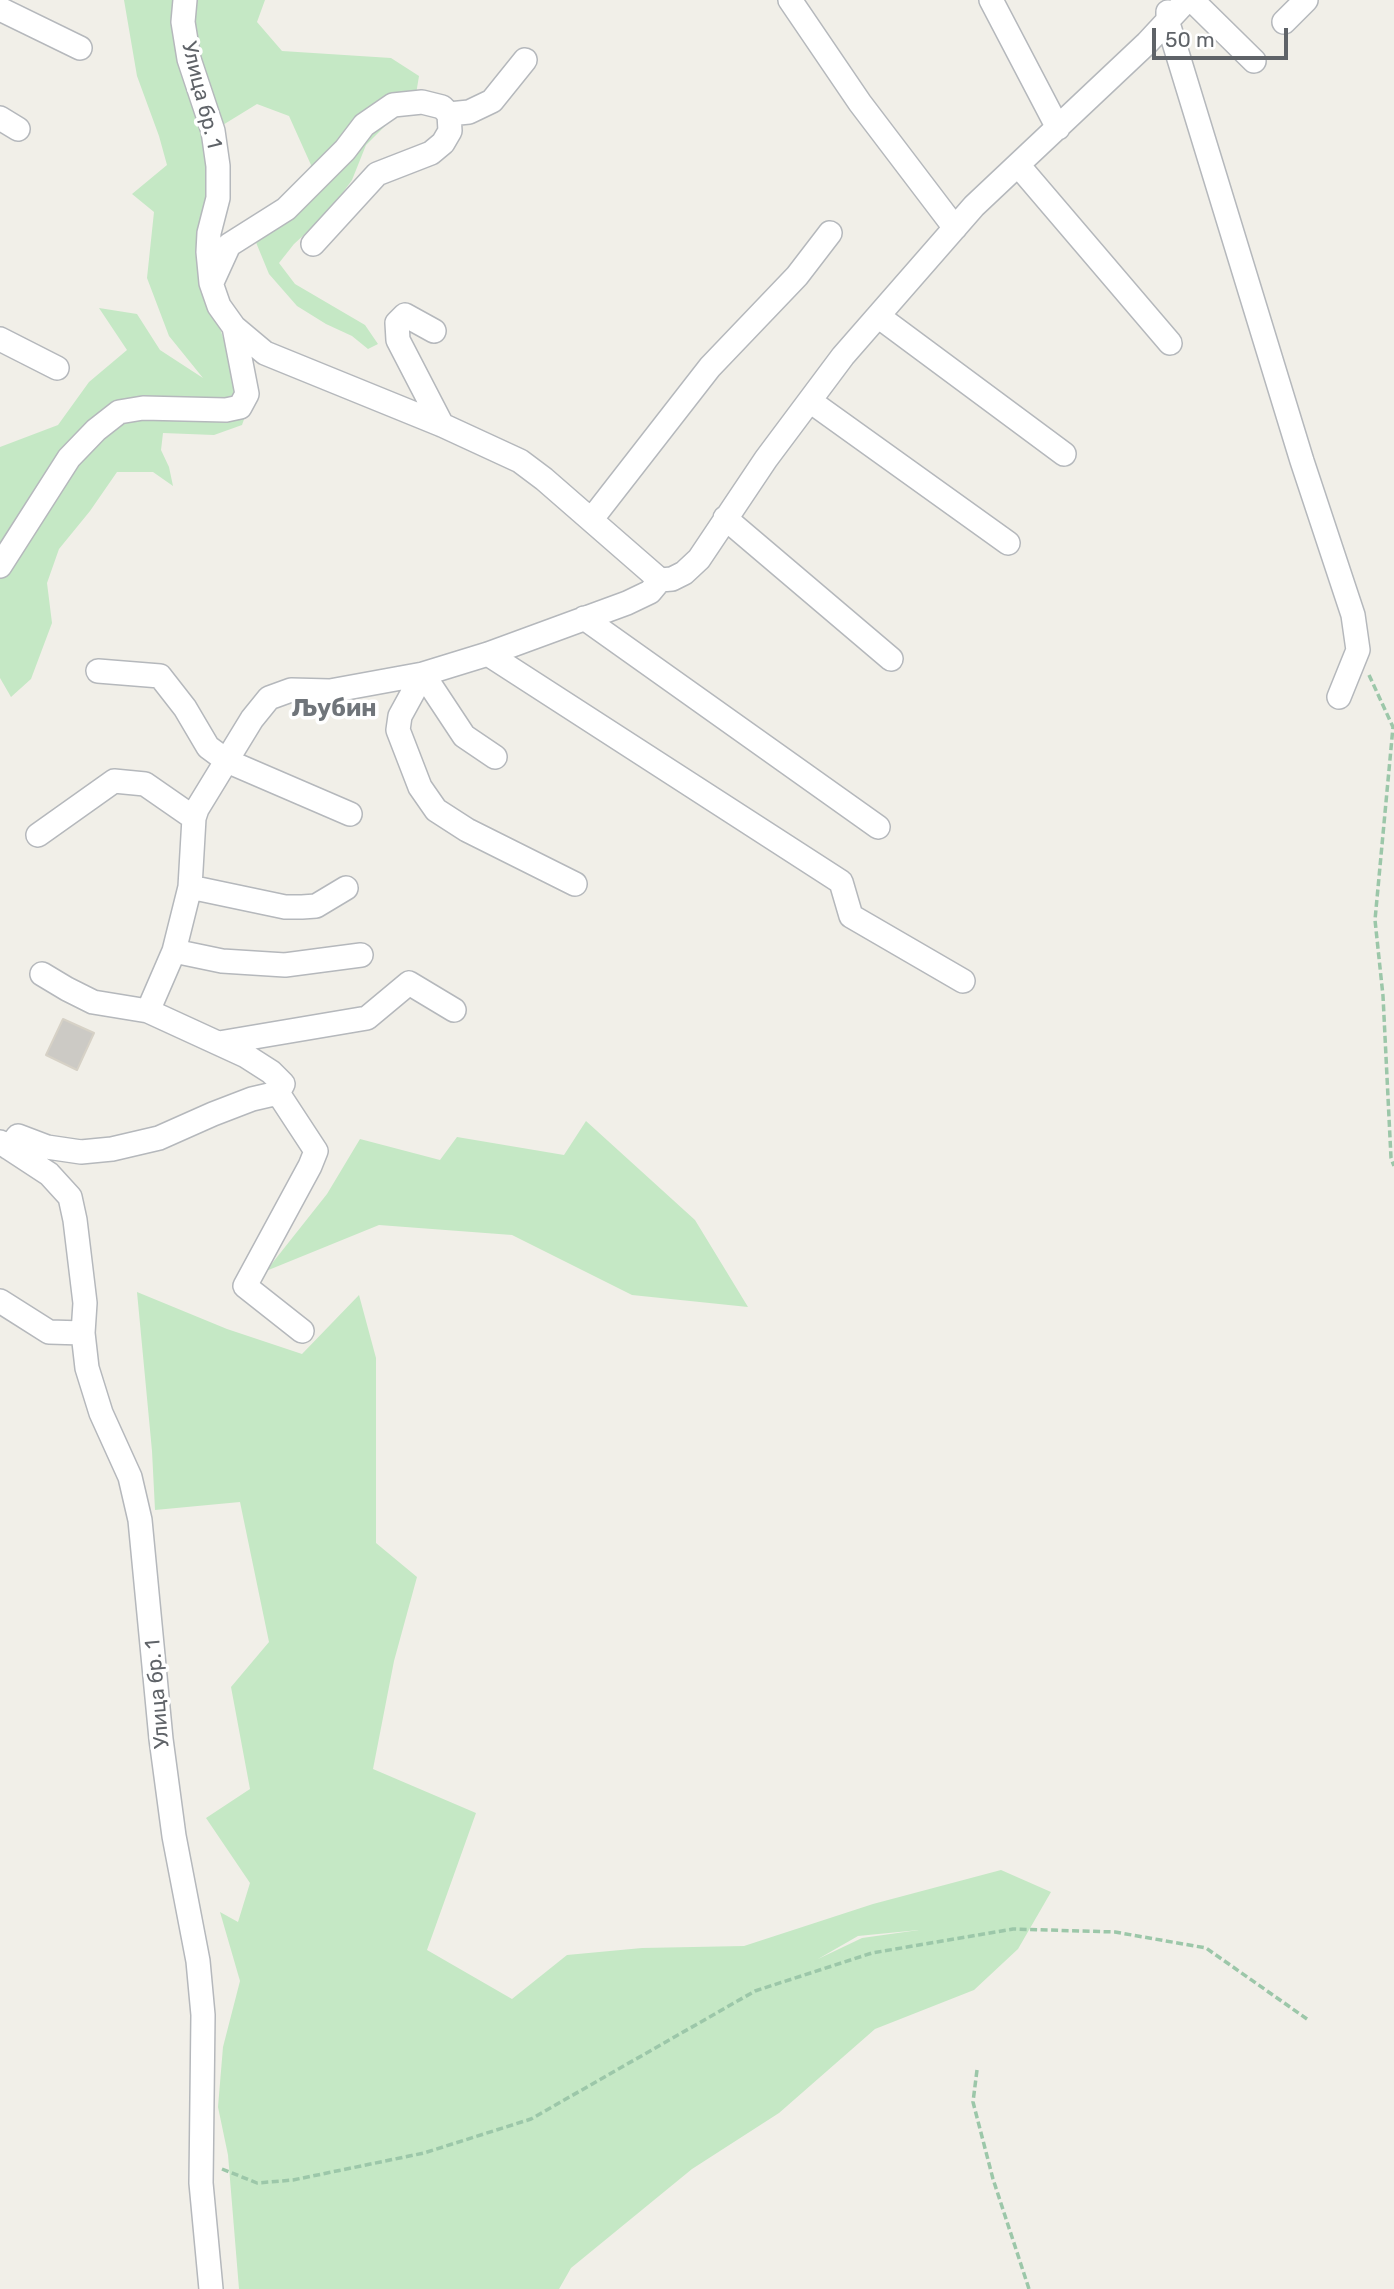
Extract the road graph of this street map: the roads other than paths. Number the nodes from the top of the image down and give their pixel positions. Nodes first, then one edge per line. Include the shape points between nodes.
1 (185, 0) edge
2 (790, 0) edge
3 (991, 0) edge
4 (1190, 0) edge
5 (1306, 0) edge
6 (0, 9) edge
7 (1168, 11) edge
8 (1284, 22) dead end
9 (80, 48) dead end
10 (525, 60) dead end
11 (1254, 61) dead end
12 (449, 114) junction
13 (1058, 128) junction
14 (1018, 165) junction
15 (955, 228) junction
16 (830, 233) dead end
17 (313, 244) dead end
18 (212, 283) junction
19 (878, 316) junction
20 (234, 327) junction
21 (434, 331) dead end
22 (0, 338) edge
23 (1170, 343) dead end
24 (57, 368) dead end
25 (810, 401) junction
26 (442, 425) junction
27 (1064, 454) dead end
28 (725, 518) junction
29 (591, 520) junction
30 (1008, 543) dead end
31 (0, 566) edge
32 (660, 580) junction
33 (583, 618) junction
34 (488, 654) junction
35 (891, 659) dead end
36 (98, 671) dead end
37 (423, 674) junction
38 (1339, 697) dead end
39 (495, 757) dead end
40 (227, 761) junction
41 (350, 814) dead end
42 (194, 818) junction
43 (878, 827) dead end
44 (38, 835) dead end
45 (575, 884) dead end
46 (190, 887) junction
47 (346, 888) dead end
48 (174, 951) junction
49 (361, 956) dead end
50 (42, 974) dead end
51 (963, 981) dead end
52 (454, 1010) dead end
53 (148, 1011) junction
54 (219, 1043) junction
55 (278, 1093) junction
56 (5, 1145) edge
57 (0, 1301) edge
58 (302, 1331) dead end
59 (83, 1333) junction
60 (211, 2289) edge

1 - 18 street, Улица бр. 1 via 189,60 213,131 218,166 218,198 208,252
2 - 15 street via 860,103
3 - 13 street
4 - 7 street
4 - 11 street
5 - 8 street
6 - 9 street
7 - 13 street
7 - 38 street via 1353,615 1358,650
10 - 12 street via 492,101 470,113
12 - 17 street via 450,131 443,143 431,153 377,174
12 - 18 street via 442,107 422,102 393,105 364,125 286,209 229,245
13 - 14 street
14 - 15 street
14 - 23 street
15 - 19 street
16 - 29 street via 797,276 710,367
18 - 20 street, Улица бр. 1 via 219,306
19 - 25 street
19 - 27 street
20 - 26 street via 265,354
20 - 31 street, Улица бр. 1 via 247,394 240,407 119,412 69,458
21 - 26 street via 405,315 397,323 398,340
22 - 24 street
25 - 28 street
25 - 30 street
26 - 29 street via 520,461
28 - 32 street via 699,559 684,573
28 - 35 street
29 - 32 street
32 - 33 street via 650,592
33 - 34 street
33 - 43 street
34 - 37 street
34 - 51 street via 841,882 851,916
36 - 40 street via 160,676 208,747
37 - 39 street via 464,736
37 - 40 street via 330,691 291,690 269,698
37 - 45 street via 400,716 398,730 419,787 436,810 467,830
40 - 41 street
40 - 42 street
42 - 44 street via 145,783 114,781
42 - 46 street
46 - 47 street via 285,907 316,906
46 - 48 street
48 - 49 street via 222,961 285,965
48 - 53 street
50 - 53 street via 93,1002
52 - 54 street via 409,983 367,1017
53 - 54 street
54 - 55 street via 271,1072 283,1084
55 - 56 street via 252,1099 159,1138 112,1149 81,1152 47,1147 18,1136
55 - 58 street via 316,1151 245,1286
56 - 59 street, Улица бр. 1 via 48,1174 70,1197 85,1303
57 - 59 street via 49,1332
59 - 60 street, Улица бр. 1 via 97,1402 130,1477 140,1520 161,1740 202,2001 201,2183

